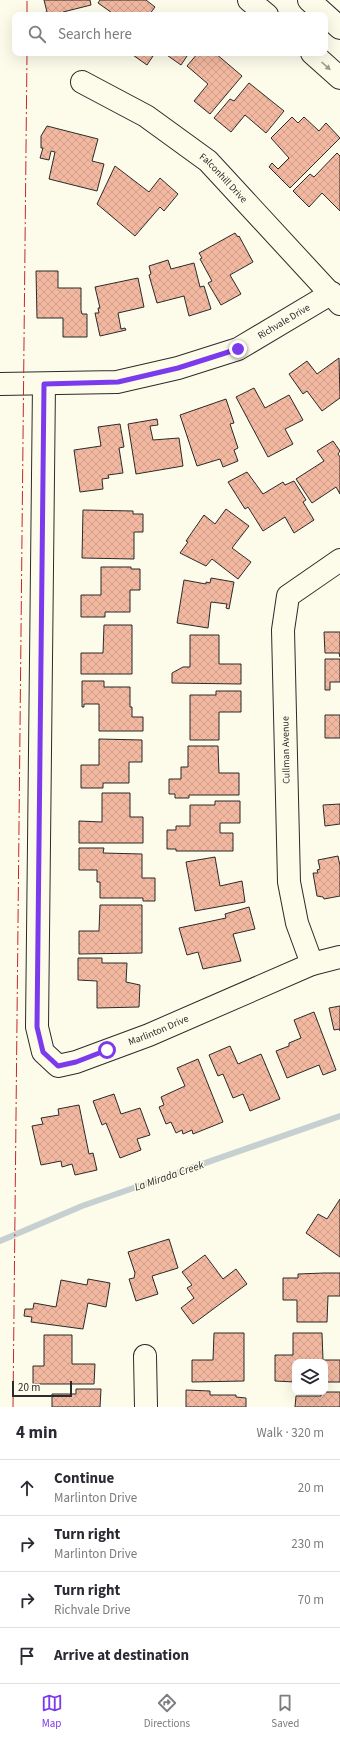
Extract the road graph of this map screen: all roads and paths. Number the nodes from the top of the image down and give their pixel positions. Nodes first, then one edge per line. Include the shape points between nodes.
1 (249, 0) edge
2 (309, 0) edge
3 (263, 12) edge
4 (322, 12) edge
5 (328, 17) edge
6 (340, 28) edge
7 (315, 56) edge
8 (340, 78) edge
9 (82, 82) dead end
10 (336, 298) edge
11 (0, 384) edge
12 (44, 384) junction
13 (340, 560) edge
14 (340, 957) edge
15 (312, 964) junction
16 (145, 1356) dead end
17 (146, 1407) edge

1 - 3 street
2 - 4 street
5 - 6 street
7 -> 8 street
9 - 10 street, Falconhill Drive via 146,116 208,160
10 - 12 street, Richvale Drive via 238,349 178,368 118,382
11 - 12 street, Richvale Drive
12 - 15 street, Marlinton Drive via 37,1027 43,1052 58,1066 76,1062 149,1035
13 - 15 street, Cullman Avenue via 288,596 283,630 290,882 297,923
14 - 15 street, Marlinton Drive
16 - 17 street

